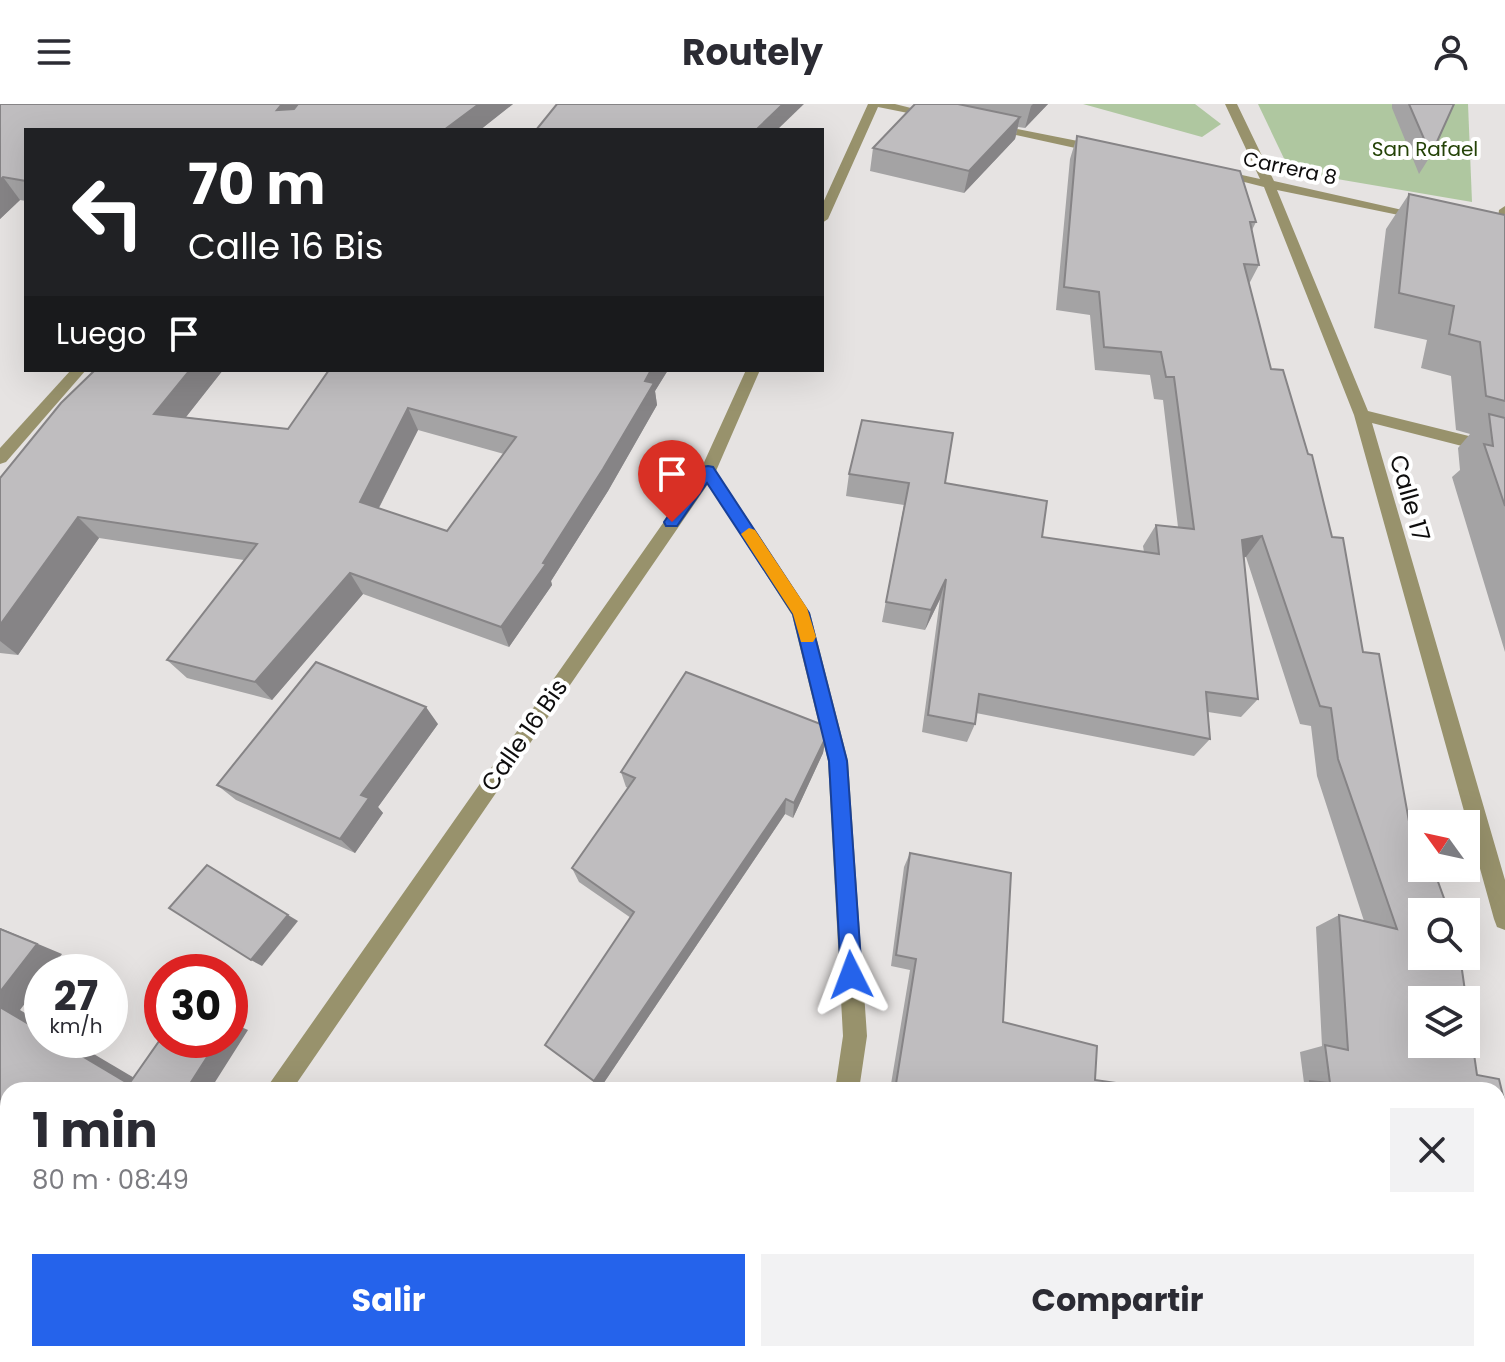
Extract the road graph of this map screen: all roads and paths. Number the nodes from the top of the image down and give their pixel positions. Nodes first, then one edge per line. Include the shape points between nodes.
1 (876, 104) edge
2 (1231, 104) edge
3 (941, 117) edge
4 (972, 123) edge
5 (1113, 152) edge
6 (1207, 171) edge
7 (1269, 184) junction
8 (1505, 210) edge
9 (824, 215) edge
10 (1441, 220) edge
11 (1488, 230) edge
12 (1504, 234) edge
13 (77, 372) edge
14 (752, 372) edge
15 (1362, 415) junction
16 (1505, 451) edge
17 (0, 458) edge
18 (708, 471) junction
19 (1505, 919) edge
20 (283, 1082) edge
21 (848, 1082) edge

1 - 3 street
1 - 9 street
2 - 7 street, Calle 17
4 - 5 street
6 - 7 street, Carrera 8
7 - 10 street, Carrera 8
7 - 15 street, Calle 17
8 - 12 street
11 - 12 street
13 - 17 street
14 - 18 street, Calle 16 Bis
15 - 16 street
15 - 19 street, Calle 17
18 - 20 street, Calle 16 Bis
18 - 21 street via 801,613 838,761 855,1036

